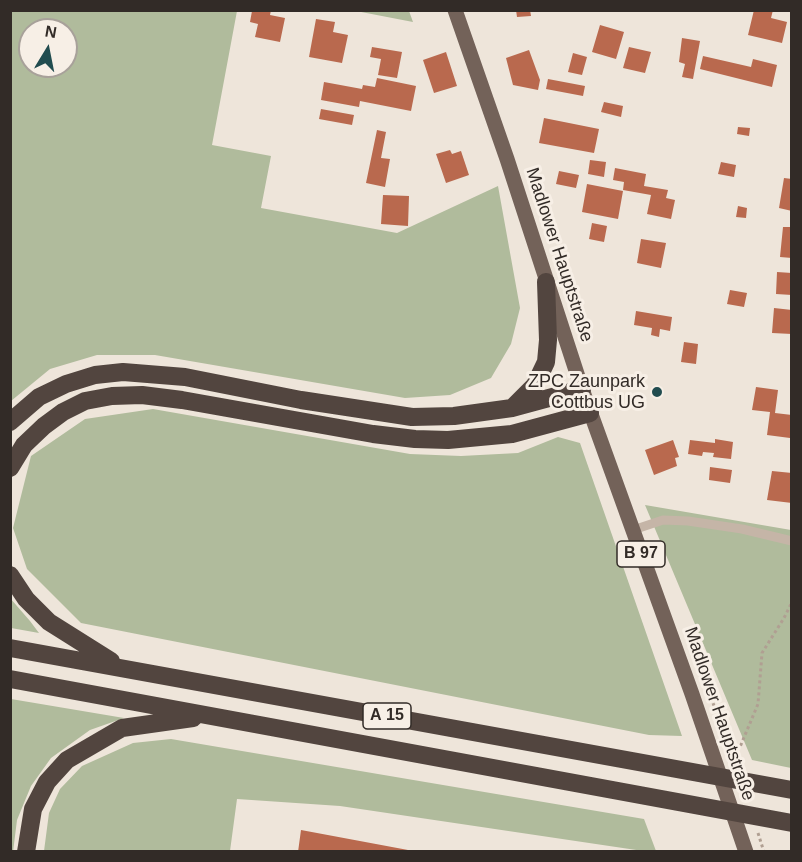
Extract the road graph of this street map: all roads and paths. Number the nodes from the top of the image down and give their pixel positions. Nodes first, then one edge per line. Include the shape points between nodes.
1 (455, 10) edge
2 (546, 282) junction
3 (582, 389) junction
4 (512, 408) junction
5 (590, 413) junction
6 (10, 422) edge
7 (10, 468) edge
8 (633, 530) junction
9 (792, 541) edge
10 (10, 575) edge
11 (792, 602) edge
12 (10, 648) edge
13 (123, 668) junction
14 (10, 679) edge
15 (708, 689) dead end
16 (211, 716) junction
17 (732, 754) junction
18 (736, 765) dead end
19 (792, 790) edge
20 (792, 823) edge
21 (757, 830) dead end
22 (26, 852) edge
23 (746, 852) edge
24 (764, 852) edge

1 - 2 main road, Madlower Hauptstraße
2 - 3 main road, Madlower Hauptstraße
2 - 4 highway via 546,362 535,385
3 - 4 highway
3 - 5 main road, Madlower Hauptstraße
4 - 6 highway via 412,417 185,377 123,372 66,384 39,397
5 - 7 highway via 512,434 437,440 373,434 182,400 112,396 85,401 53,419 24,445
5 - 8 main road, Madlower Hauptstraße / B 97
8 - 9 lane via 663,520 688,520
8 - 23 main road, Madlower Hauptstraße / B 97
10 - 13 highway via 26,599 49,622
11 - 17 path via 762,653 758,704 740,747
12 - 13 highway, A 15
13 - 19 highway, A 15
14 - 16 highway, A 15
15 - 17 path
16 - 20 highway, A 15
16 - 22 highway via 122,728 67,760 47,782 33,809
17 - 18 path
21 - 24 path

